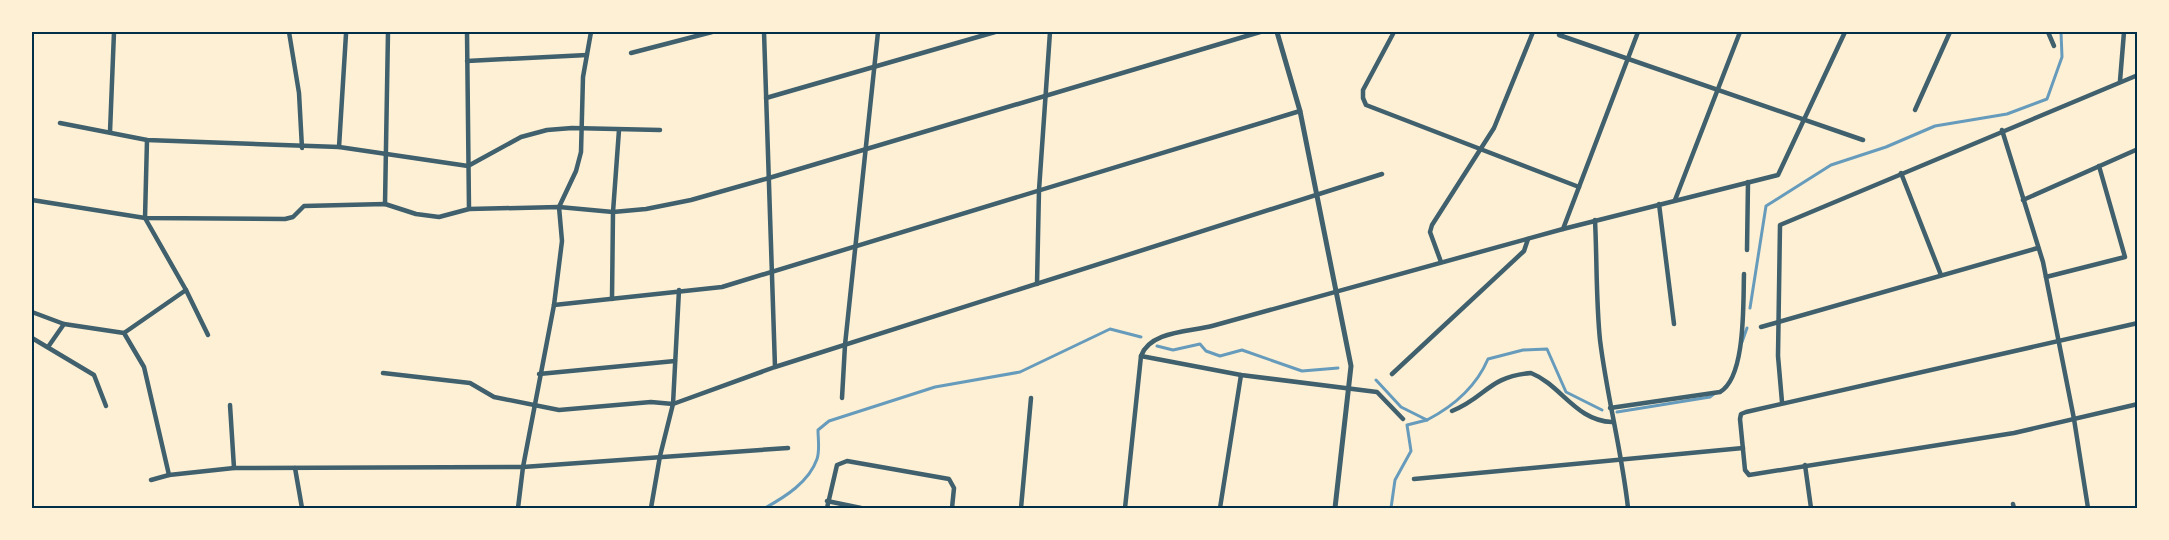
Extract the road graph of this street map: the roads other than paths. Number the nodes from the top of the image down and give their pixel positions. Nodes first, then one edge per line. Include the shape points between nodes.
1 (114, 32) edge
2 (289, 32) edge
3 (388, 32) edge
4 (467, 32) edge
5 (591, 32) edge
6 (712, 32) edge
7 (764, 32) edge
8 (878, 32) edge
9 (995, 32) edge
10 (1050, 32) edge
11 (1260, 32) edge
12 (1277, 32) edge
13 (1394, 32) edge
14 (1533, 32) edge
15 (1638, 32) edge
16 (1740, 32) edge
17 (1845, 32) edge
18 (1950, 32) edge
19 (2048, 32) edge
20 (2124, 32) edge
21 (345, 34) dead end
22 (1559, 35) dead end
23 (2054, 46) dead end
24 (631, 53) dead end
25 (587, 55) junction
26 (1628, 59) junction
27 (467, 61) junction
28 (875, 66) junction
29 (2138, 75) edge
30 (2120, 81) junction
31 (1718, 90) junction
32 (1046, 95) junction
33 (766, 98) junction
34 (1914, 110) dead end
35 (1300, 111) junction
36 (1805, 120) junction
37 (60, 123) dead end
38 (581, 128) junction
39 (619, 130) junction
40 (660, 130) dead end
41 (2001, 130) junction
42 (110, 132) junction
43 (147, 140) junction
44 (1863, 140) dead end
45 (339, 147) junction
46 (302, 148) junction
47 (866, 149) junction
48 (1479, 149) junction
49 (2138, 149) edge
50 (387, 152) junction
51 (468, 166) junction
52 (2099, 166) junction
53 (1901, 172) junction
54 (1382, 174) dead end
55 (769, 177) junction
56 (1748, 182) junction
57 (1579, 187) junction
58 (1039, 190) junction
59 (1317, 195) junction
60 (32, 200) edge
61 (1675, 200) junction
62 (2023, 200) junction
63 (385, 204) junction
64 (1659, 204) junction
65 (559, 207) junction
66 (469, 208) junction
67 (613, 212) junction
68 (145, 218) junction
69 (1595, 220) junction
70 (1563, 229) junction
71 (1528, 239) junction
72 (856, 246) junction
73 (2038, 248) junction
74 (1747, 250) dead end
75 (1441, 262) junction
76 (772, 272) junction
77 (1744, 274) dead end
78 (1941, 275) junction
79 (2046, 277) junction
80 (1036, 284) junction
81 (186, 290) junction
82 (679, 290) junction
83 (1336, 290) junction
84 (612, 299) junction
85 (554, 305) junction
86 (32, 312) edge
87 (1778, 322) junction
88 (2138, 322) edge
89 (64, 324) junction
90 (1674, 324) dead end
91 (1761, 327) dead end
92 (124, 333) junction
93 (208, 335) dead end
94 (32, 338) edge
95 (2058, 340) junction
96 (845, 345) junction
97 (48, 347) junction
98 (1141, 356) junction
99 (675, 361) junction
100 (775, 367) junction
101 (383, 373) dead end
102 (539, 374) junction
103 (1392, 374) dead end
104 (1241, 375) junction
105 (1350, 388) junction
106 (843, 398) dead end
107 (1031, 398) dead end
108 (1782, 402) junction
109 (673, 404) junction
110 (2138, 404) edge
111 (230, 405) dead end
112 (105, 406) dead end
113 (533, 406) junction
114 (1610, 408) junction
115 (1452, 411) dead end
116 (1403, 419) dead end
117 (2074, 419) junction
118 (1612, 422) junction
119 (788, 448) dead end
120 (1743, 448) junction
121 (660, 456) junction
122 (1623, 459) junction
123 (1805, 465) junction
124 (523, 467) junction
125 (234, 468) junction
126 (295, 468) junction
127 (169, 475) junction
128 (1414, 479) dead end
129 (151, 480) dead end
130 (827, 501) junction
131 (302, 508) edge
132 (518, 508) edge
133 (651, 508) edge
134 (826, 508) edge
135 (861, 508) edge
136 (952, 508) edge
137 (1021, 508) edge
138 (1125, 508) edge
139 (1220, 508) edge
140 (1335, 508) edge
141 (1628, 508) edge
142 (1811, 508) edge
143 (2088, 508) edge

1 - 42 street
2 - 46 street via 299,93
3 - 50 street
4 - 27 street
5 - 25 street
6 - 24 street
7 - 33 street
8 - 28 street
9 - 28 street
10 - 32 street
11 - 32 street
12 - 35 street
13 - 48 street via 1363,90 1366,105
14 - 48 street via 1494,128
15 - 26 street
16 - 31 street
17 - 36 street
18 - 34 street
19 - 23 street
20 - 30 street
21 - 45 street
22 - 26 street
25 - 27 street
25 - 38 street
26 - 31 street
26 - 57 street
27 - 51 street
28 - 33 street
28 - 47 street
29 - 30 street
30 - 41 street
31 - 36 street
31 - 61 street
32 - 47 street
32 - 58 street
33 - 55 street
35 - 58 street
35 - 59 street
36 - 44 street
36 - 56 street via 1778,175
37 - 42 street
38 - 39 street
38 - 51 street via 546,130 521,137
38 - 65 street via 576,171
39 - 40 street
39 - 67 street
41 - 53 street
41 - 62 street
42 - 43 street
43 - 46 street
43 - 68 street
45 - 46 street
45 - 50 street
47 - 55 street
47 - 72 street
48 - 57 street
48 - 75 street via 1432,225 1430,232
49 - 52 street
50 - 51 street
50 - 63 street
51 - 66 street
52 - 62 street
52 - 79 street via 2125,257
53 - 78 street
53 - 87 street via 1780,225
54 - 59 street
55 - 67 street via 691,200
55 - 76 street
56 - 61 street
56 - 74 street
57 - 70 street
58 - 72 street
58 - 80 street
59 - 80 street
59 - 83 street
60 - 68 street
61 - 64 street
62 - 73 street
63 - 66 street via 439,217
63 - 68 street via 304,206 285,219
64 - 69 street
64 - 90 street
65 - 66 street
65 - 67 street
65 - 85 street via 562,241
67 - 84 street
68 - 81 street
69 - 70 street
69 - 114 street via 1600,339
70 - 71 street
71 - 75 street
71 - 103 street via 1524,251
72 - 76 street
72 - 96 street
73 - 78 street
73 - 79 street
75 - 83 street
76 - 82 street via 722,287
76 - 100 street
77 - 114 street via 1738,360 1732,380 1720,392
78 - 87 street
79 - 95 street
80 - 96 street
81 - 92 street
81 - 93 street
82 - 84 street
82 - 99 street
83 - 98 street via 1212,326 1154,338
83 - 105 street via 1351,366
84 - 85 street
85 - 102 street
86 - 89 street
87 - 91 street
87 - 108 street
88 - 95 street
89 - 92 street
89 - 97 street
92 - 127 street via 144,367
94 - 97 street
95 - 108 street
95 - 117 street
96 - 100 street
96 - 106 street
97 - 112 street via 94,375
98 - 104 street
98 - 138 street
99 - 102 street
99 - 109 street
100 - 109 street
101 - 113 street via 470,383 494,397
102 - 113 street
104 - 105 street
104 - 139 street
105 - 116 street via 1377,392
105 - 140 street
107 - 137 street
108 - 120 street via 1742,414
109 - 113 street via 651,402 559,410
109 - 121 street
110 - 117 street
111 - 125 street
113 - 124 street
114 - 118 street
115 - 118 street via 1467,405 1499,379 1531,373 1583,413
117 - 123 street via 2014,433
117 - 143 street
118 - 122 street
119 - 121 street
120 - 122 street
120 - 123 street via 1745,471 1749,475
121 - 124 street
121 - 133 street
122 - 128 street
122 - 141 street
123 - 142 street
124 - 126 street
124 - 132 street
125 - 126 street
125 - 127 street
126 - 131 street
127 - 129 street
130 - 134 street
130 - 135 street
130 - 136 street via 840,461 949,479 954,488

